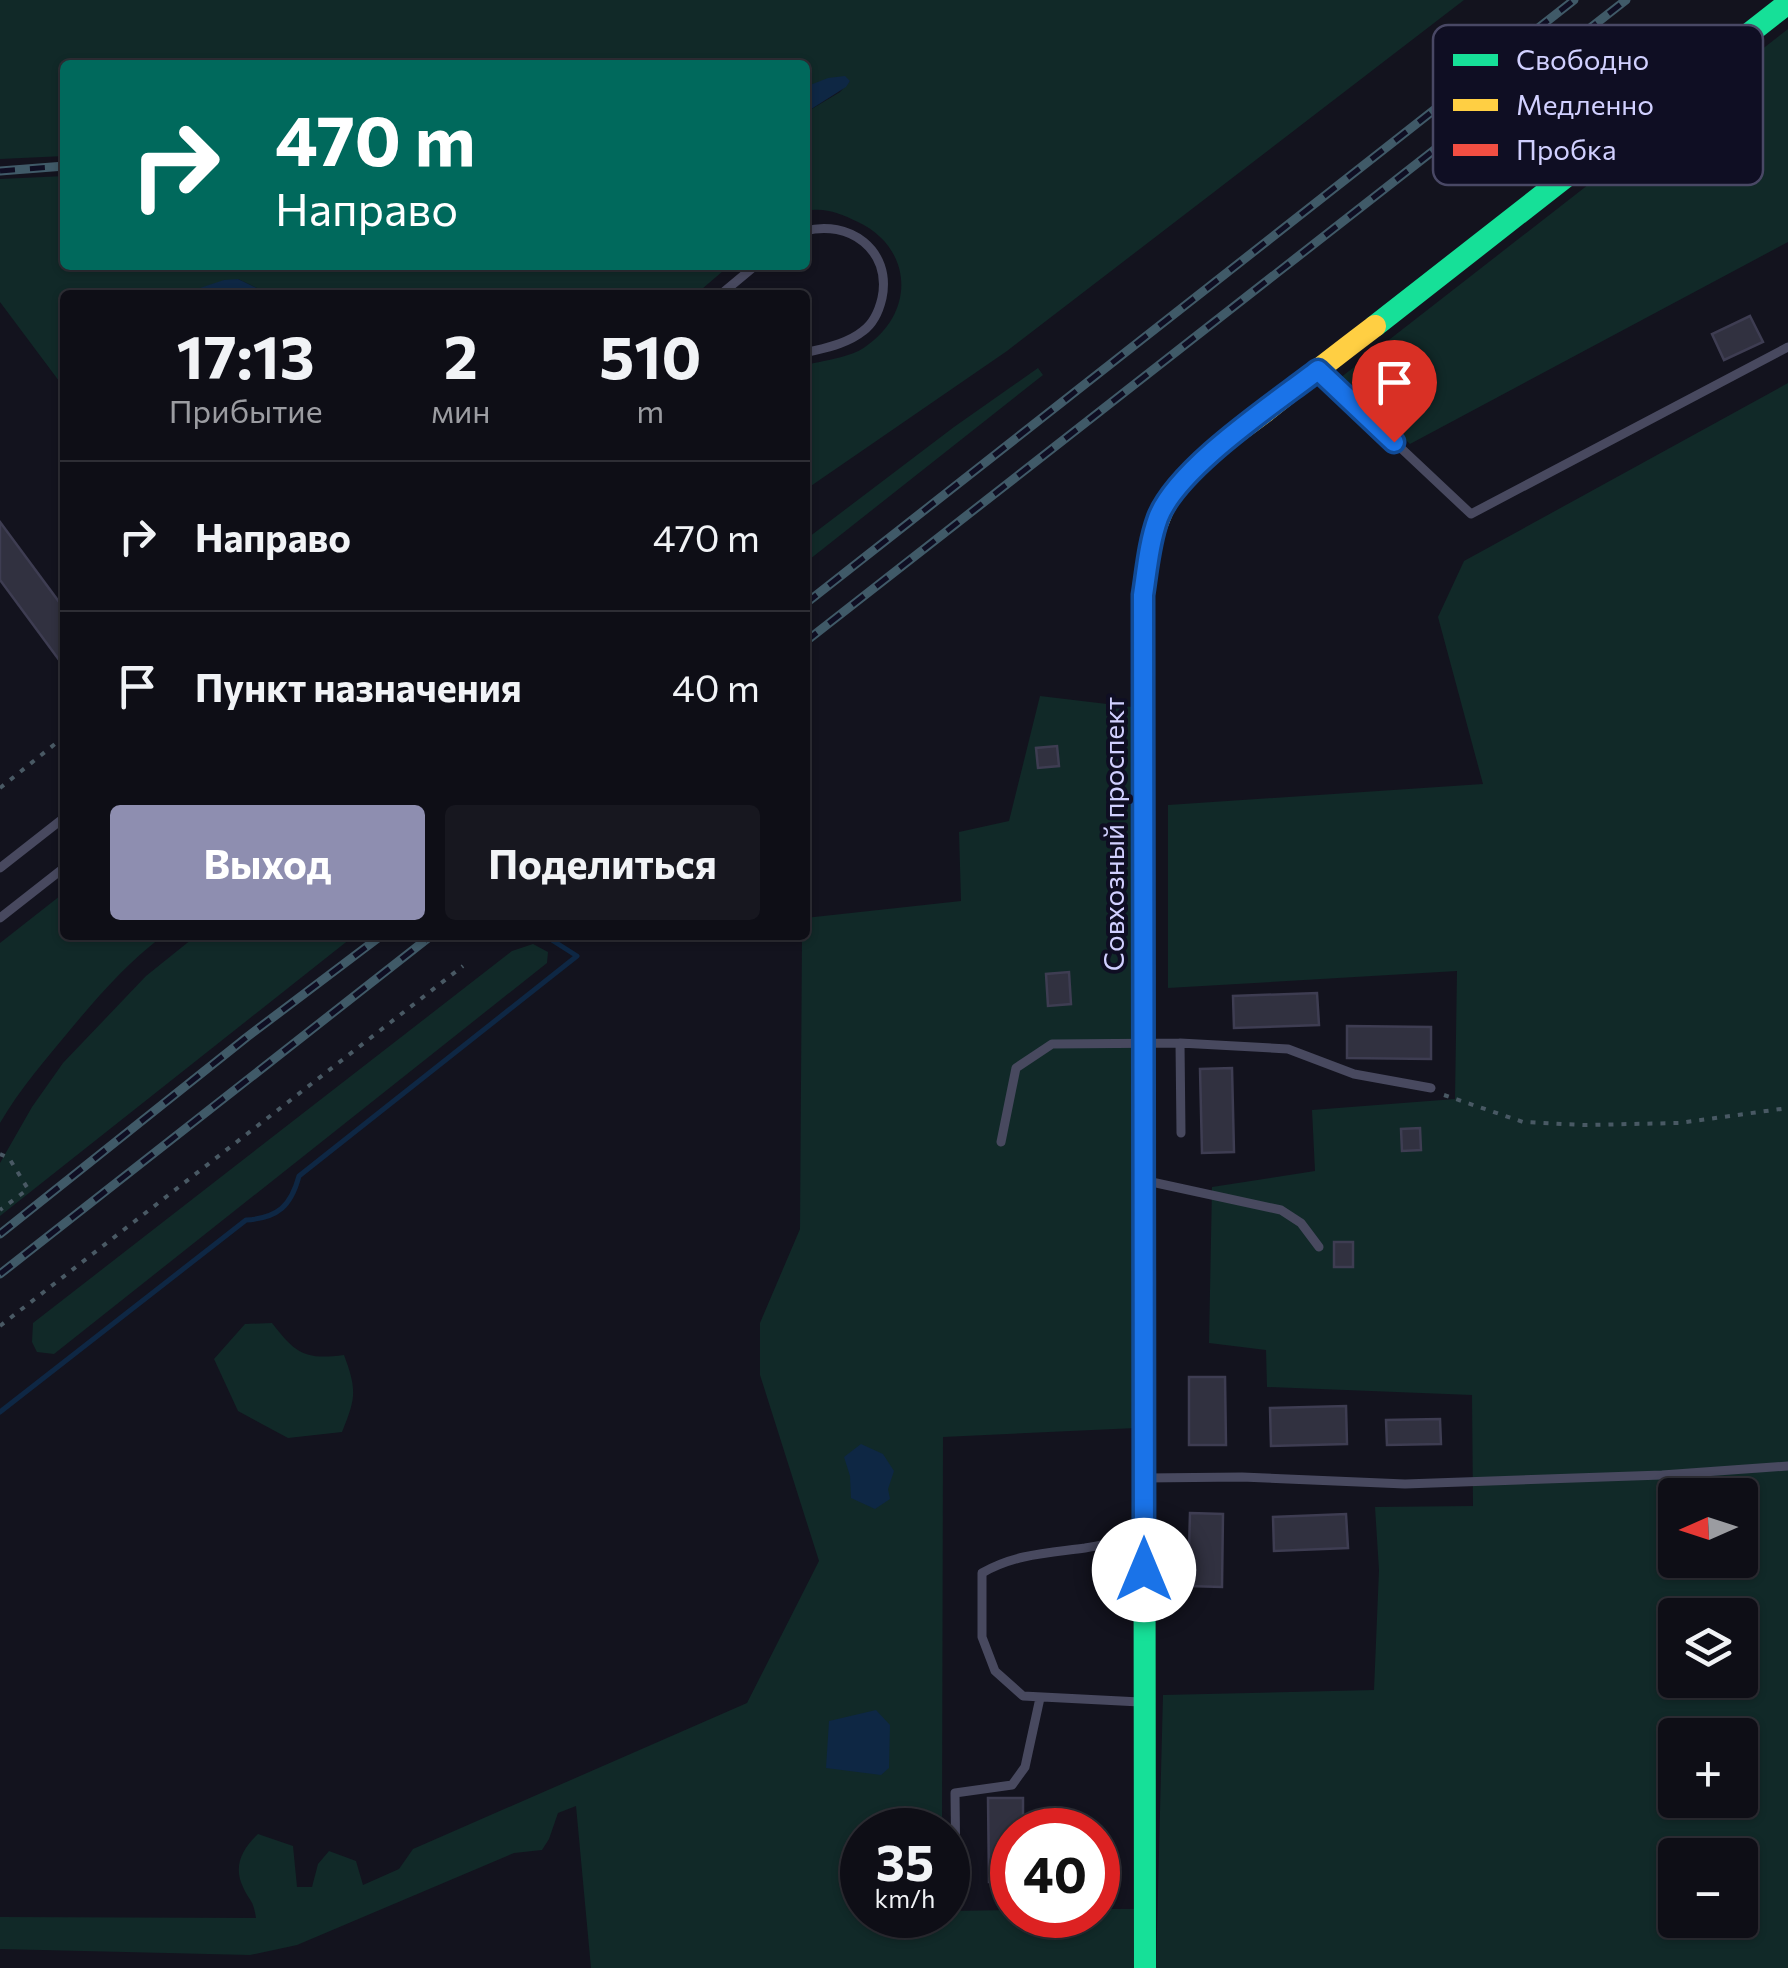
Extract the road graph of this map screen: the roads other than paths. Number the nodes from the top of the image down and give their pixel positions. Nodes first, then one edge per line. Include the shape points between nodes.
1 (1787, 7) edge
2 (1763, 26) edge
3 (1557, 185) edge
4 (810, 230) edge
5 (750, 270) edge
6 (726, 290) edge
7 (1788, 346) edge
8 (810, 352) edge
9 (1318, 370) junction
10 (60, 821) edge
11 (0, 868) edge
12 (60, 870) edge
13 (0, 918) edge
14 (1180, 1043) junction
15 (1143, 1044) junction
16 (1430, 1088) road end
17 (1181, 1133) dead end
18 (1000, 1142) dead end
19 (1144, 1180) junction
20 (1319, 1247) dead end
21 (1788, 1466) edge
22 (1144, 1478) junction
23 (1144, 1536) junction
24 (1040, 1698) junction
25 (1144, 1702) junction
26 (955, 1808) edge
27 (1145, 1968) edge

1 - 2 street, Совхозный проспект
3 - 9 street, Совхозный проспект
4 - 8 lane via 845,231 864,242 876,255 884,290 879,312 864,331
5 - 6 lane
7 - 9 lane via 1471,514
9 - 15 street, Совхозный проспект via 1178,485 1148,554
10 - 11 lane
12 - 13 lane
14 - 15 lane
14 - 16 lane via 1288,1049 1354,1074
14 - 17 lane
15 - 18 lane via 1052,1044 1016,1068
15 - 19 street, Совхозный проспект
19 - 20 lane via 1281,1210 1302,1223
19 - 22 street, Совхозный проспект
21 - 22 lane via 1405,1484
22 - 23 street, Совхозный проспект
23 - 24 lane via 1044,1552 982,1573 982,1637 995,1671 1023,1696
23 - 25 street, Совхозный проспект
24 - 25 lane
24 - 26 lane via 1026,1767 1012,1786 955,1793
25 - 27 street, Совхозный проспект

